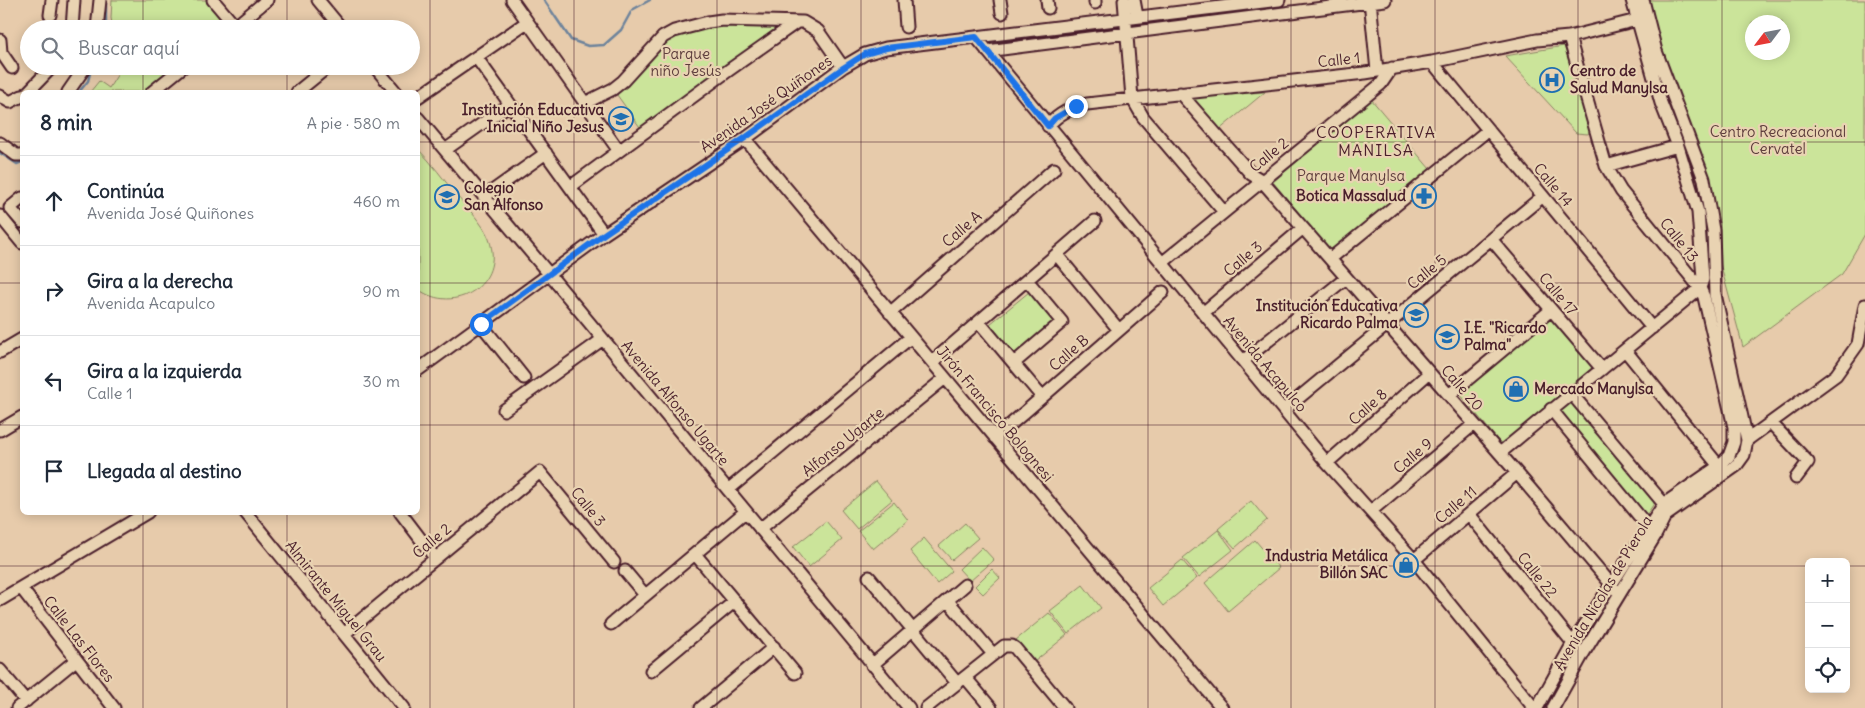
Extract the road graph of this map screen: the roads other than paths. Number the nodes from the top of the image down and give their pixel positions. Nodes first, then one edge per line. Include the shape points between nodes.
1 (52, 0) edge
2 (74, 0) edge
3 (100, 0) edge
4 (213, 0) edge
5 (267, 0) edge
6 (318, 0) edge
7 (512, 0) edge
8 (904, 0) edge
9 (1000, 0) edge
10 (1124, 0) edge
11 (1134, 0) edge
12 (1279, 0) edge
13 (1385, 0) edge
14 (1632, 0) edge
15 (1643, 0) edge
16 (1254, 1) edge
17 (1370, 1) edge
18 (1002, 13) dead end
19 (50, 15) dead end
20 (1132, 17) junction
21 (73, 20) edge
22 (98, 20) edge
23 (227, 20) edge
24 (243, 20) edge
25 (335, 20) edge
26 (1637, 20) junction
27 (528, 22) junction
28 (797, 22) junction
29 (906, 26) dead end
30 (1127, 34) junction
31 (976, 37) junction
32 (1569, 38) junction
33 (0, 40) edge
34 (987, 51) junction
35 (476, 57) junction
36 (1432, 62) junction
37 (12, 68) dead end
38 (843, 68) junction
39 (1392, 68) junction
40 (1371, 72) junction
41 (44, 75) edge
42 (80, 75) edge
43 (173, 75) edge
44 (318, 75) edge
45 (382, 75) edge
46 (30, 90) edge
47 (69, 90) edge
48 (154, 90) edge
49 (299, 90) edge
50 (394, 90) edge
51 (1180, 93) junction
52 (1369, 93) junction
53 (0, 96) edge
54 (420, 96) edge
55 (20, 97) edge
56 (1132, 98) junction
57 (585, 103) junction
58 (510, 104) junction
59 (420, 120) edge
60 (1048, 126) junction
61 (1488, 130) junction
62 (745, 138) junction
63 (0, 143) edge
64 (1678, 146) junction
65 (445, 150) junction
66 (619, 151) junction
67 (546, 154) junction
68 (20, 155) edge
69 (1606, 166) junction
70 (1054, 169) dead end
71 (1261, 180) junction
72 (570, 187) junction
73 (1543, 196) junction
74 (484, 197) junction
75 (20, 200) edge
76 (1224, 212) junction
77 (0, 216) edge
78 (20, 220) edge
79 (1095, 221) dead end
80 (1303, 228) junction
81 (604, 234) junction
82 (1491, 239) junction
83 (20, 241) edge
84 (1702, 252) junction
85 (1056, 255) junction
86 (1330, 259) junction
87 (1162, 263) junction
88 (1680, 264) junction
89 (549, 274) junction
90 (1346, 278) junction
91 (1027, 280) junction
92 (1700, 288) junction
93 (1163, 292) dead end
94 (1865, 305) edge
95 (1552, 310) junction
96 (890, 313) junction
97 (1203, 313) junction
98 (979, 322) junction
99 (481, 324) junction
100 (1387, 324) junction
101 (1652, 328) junction
102 (1119, 330) junction
103 (911, 338) junction
104 (603, 339) junction
105 (20, 340) edge
106 (1625, 350) junction
107 (0, 352) edge
108 (1243, 361) junction
109 (932, 362) junction
110 (1014, 363) junction
111 (420, 369) edge
112 (1602, 369) junction
113 (1429, 373) junction
114 (524, 378) dead end
115 (945, 378) junction
116 (1571, 393) junction
117 (1449, 395) junction
118 (1042, 397) junction
119 (1551, 409) junction
120 (504, 410) dead end
121 (1284, 410) junction
122 (20, 418) edge
123 (1771, 423) junction
124 (1474, 424) junction
125 (0, 430) edge
126 (995, 438) junction
127 (1747, 440) junction
128 (1500, 453) junction
129 (1327, 463) junction
130 (1722, 470) junction
131 (540, 472) joint
132 (1517, 473) junction
133 (1796, 478) dead end
134 (728, 490) junction
135 (1667, 508) junction
136 (1371, 511) junction
137 (746, 512) junction
138 (1469, 514) junction
139 (143, 515) edge
140 (247, 515) edge
141 (402, 515) edge
142 (760, 529) junction
143 (1652, 532) junction
144 (695, 554) junction
145 (436, 558) junction
146 (1414, 560) junction
147 (614, 562) dead end
148 (625, 571) dead end
149 (869, 577) dead end
150 (965, 585) dead end
151 (21, 588) junction
152 (1615, 589) junction
153 (645, 596) junction
154 (0, 600) edge
155 (735, 601) junction
156 (948, 601) junction
157 (611, 624) dead end
158 (914, 630) junction
159 (344, 634) junction
160 (1573, 643) junction
161 (774, 648) junction
162 (994, 654) junction
163 (1583, 654) junction
164 (76, 660) junction
165 (872, 665) junction
166 (0, 670) edge
167 (651, 671) dead end
168 (795, 673) dead end
169 (961, 680) junction
170 (21, 704) edge
171 (904, 706) edge
172 (114, 708) edge
173 (404, 708) edge
174 (701, 708) edge
175 (926, 708) edge
176 (991, 708) edge
177 (1065, 708) edge
178 (1222, 708) edge
179 (1536, 708) edge
180 (1553, 708) edge

1 - 19 street
2 - 21 street
3 - 22 street
4 - 23 street
5 - 24 street
6 - 25 street
7 - 27 street
8 - 29 street
9 - 18 street
10 - 20 street
11 - 20 street
12 - 16 street, Avenida José Quiñones
13 - 17 street
14 - 26 street
15 - 127 street via 1656,51 1704,179 1713,230 1715,294
16 - 20 street, Avenida José Quiñones
17 - 30 street
17 - 40 street
20 - 30 street
20 - 31 street, Avenida José Quiñones
26 - 32 street, Calle 1
26 - 64 street via 1661,103
27 - 35 street
27 - 57 street
28 - 38 street via 812,26
28 - 57 street via 722,20 674,31 655,45 623,81
28 - 66 street
30 - 34 street
30 - 56 street
31 - 34 street, Avenida Acapulco
31 - 38 street, Avenida José Quiñones via 886,48 865,54
32 - 36 street, Calle 1 via 1537,40
32 - 69 street, Calle 13
33 - 37 street via 1,52
34 - 60 street, Avenida Acapulco
35 - 54 street
35 - 58 street
36 - 39 street, Calle 1
36 - 61 street, Calle 14
38 - 62 street, Avenida José Quiñones
39 - 40 street, Calle 1
39 - 52 street, Calle 2 via 1381,84
40 - 51 street, Calle 1
40 - 52 street
41 - 46 street
42 - 47 street
43 - 48 street
44 - 49 street
45 - 50 street
51 - 56 street, Calle 1
51 - 71 street, Calle 20 via 1251,174
52 - 71 street, Calle 2
53 - 55 street via 10,102
56 - 60 street, Calle 1 via 1076,106
56 - 76 street via 1143,117
57 - 66 street
58 - 65 street
58 - 67 street
59 - 65 street, Avenida Alfonso Ugarte
60 - 87 street, Avenida Acapulco
61 - 73 street, Calle 14
61 - 86 street
62 - 81 street, Avenida José Quiñones
62 - 96 street, Jirón Francisco Bolognesi
63 - 68 street
64 - 69 street
64 - 84 street via 1698,212
65 - 74 street, Avenida Alfonso Ugarte
66 - 72 street
67 - 72 street
67 - 74 street
69 - 88 street, Calle 13 via 1621,191
70 - 96 street, Calle A
71 - 76 street, Calle 2
71 - 80 street, Calle 20
72 - 81 street
73 - 82 street, Calle 5
73 - 101 street, Calle 14
74 - 89 street, Avenida Alfonso Ugarte
75 - 78 street via 10,208
76 - 87 street, Calle 2
77 - 83 street
79 - 85 street
80 - 86 street, Calle 20
80 - 97 street, Calle 3
81 - 89 street, Avenida José Quiñones
82 - 95 street, Calle 17
82 - 100 street, Calle 5
84 - 88 street via 1691,263
84 - 92 street
85 - 91 street
85 - 102 street
86 - 90 street, Calle 20
87 - 97 street, Avenida Acapulco
88 - 92 street, Calle 13
89 - 99 street, Avenida José Quiñones
89 - 104 street, Avenida Alfonso Ugarte
90 - 100 street, Calle 20
90 - 108 street
91 - 98 street
91 - 110 street via 1062,322
92 - 101 street
92 - 130 street, Calle 13 via 1734,427 1734,442
93 - 102 street, Calle B
94 - 123 street via 1858,344 1836,375
95 - 112 street, Calle 17
95 - 117 street
96 - 103 street, Jirón Francisco Bolognesi
97 - 108 street, Avenida Acapulco
98 - 109 street
98 - 110 street
99 - 111 street, Avenida José Quiñones
99 - 114 street
100 - 113 street, Calle 20
100 - 121 street, Calle 5
101 - 106 street
102 - 118 street, Calle B
103 - 109 street, Jirón Francisco Bolognesi
103 - 134 street
104 - 120 street
104 - 134 street, Avenida Alfonso Ugarte
105 - 107 street
106 - 112 street
106 - 130 street
108 - 121 street, Avenida Acapulco
109 - 115 street, Jirón Francisco Bolognesi
110 - 118 street
112 - 116 street
113 - 117 street, Calle 20
113 - 129 street, Calle 8
115 - 126 street, Jirón Francisco Bolognesi
115 - 142 street, Alfonso Ugarte
116 - 119 street
116 - 135 street
117 - 124 street, Calle 20
118 - 126 street, Calle B
119 - 128 street
119 - 143 street
121 - 129 street, Avenida Acapulco
122 - 125 street
123 - 127 street
123 - 133 street via 1808,462
124 - 128 street, Calle 20
124 - 136 street, Calle 9
126 - 178 street, Jirón Francisco Bolognesi
127 - 130 street, Avenida Nicolas de Pierola via 1744,455 1736,466
128 - 132 street, Calle 20
129 - 136 street, Avenida Acapulco
130 - 135 street, Avenida Nicolas de Pierola
131 - 145 street, Calle 2
131 - 147 street, Calle 3
132 - 138 street, Calle 11
132 - 152 street, Calle 20
134 - 137 street, Avenida Alfonso Ugarte
135 - 143 street, Avenida Nicolas de Pierola via 1666,516
136 - 146 street, Avenida Acapulco
137 - 142 street, Avenida Alfonso Ugarte
137 - 144 street
138 - 146 street, Calle 11
138 - 160 street, Calle 22
139 - 151 street
140 - 159 street, Almirante Miguel Grau
141 - 145 street
142 - 165 street, Avenida Alfonso Ugarte
143 - 152 street, Avenida Nicolas de Pierola
144 - 153 street
144 - 155 street
145 - 159 street, Calle 2
146 - 179 street, Avenida Acapulco
148 - 153 street
149 - 158 street
150 - 156 street
151 - 154 street
151 - 164 street, Calle Las Flores
152 - 160 street
152 - 163 street, Avenida Nicolas de Pierola
153 - 157 street
155 - 161 street
155 - 167 street
156 - 158 street
156 - 162 street
158 - 165 street
158 - 169 street
159 - 173 street, Almirante Miguel Grau
160 - 163 street, Calle 22
160 - 179 street
161 - 168 street
161 - 174 street
162 - 169 street
162 - 177 street via 1004,646 1012,646
163 - 180 street, Avenida Nicolas de Pierola
164 - 170 street
164 - 172 street, Calle Las Flores
165 - 171 street, Avenida Alfonso Ugarte
166 - 170 street
169 - 175 street
169 - 176 street

